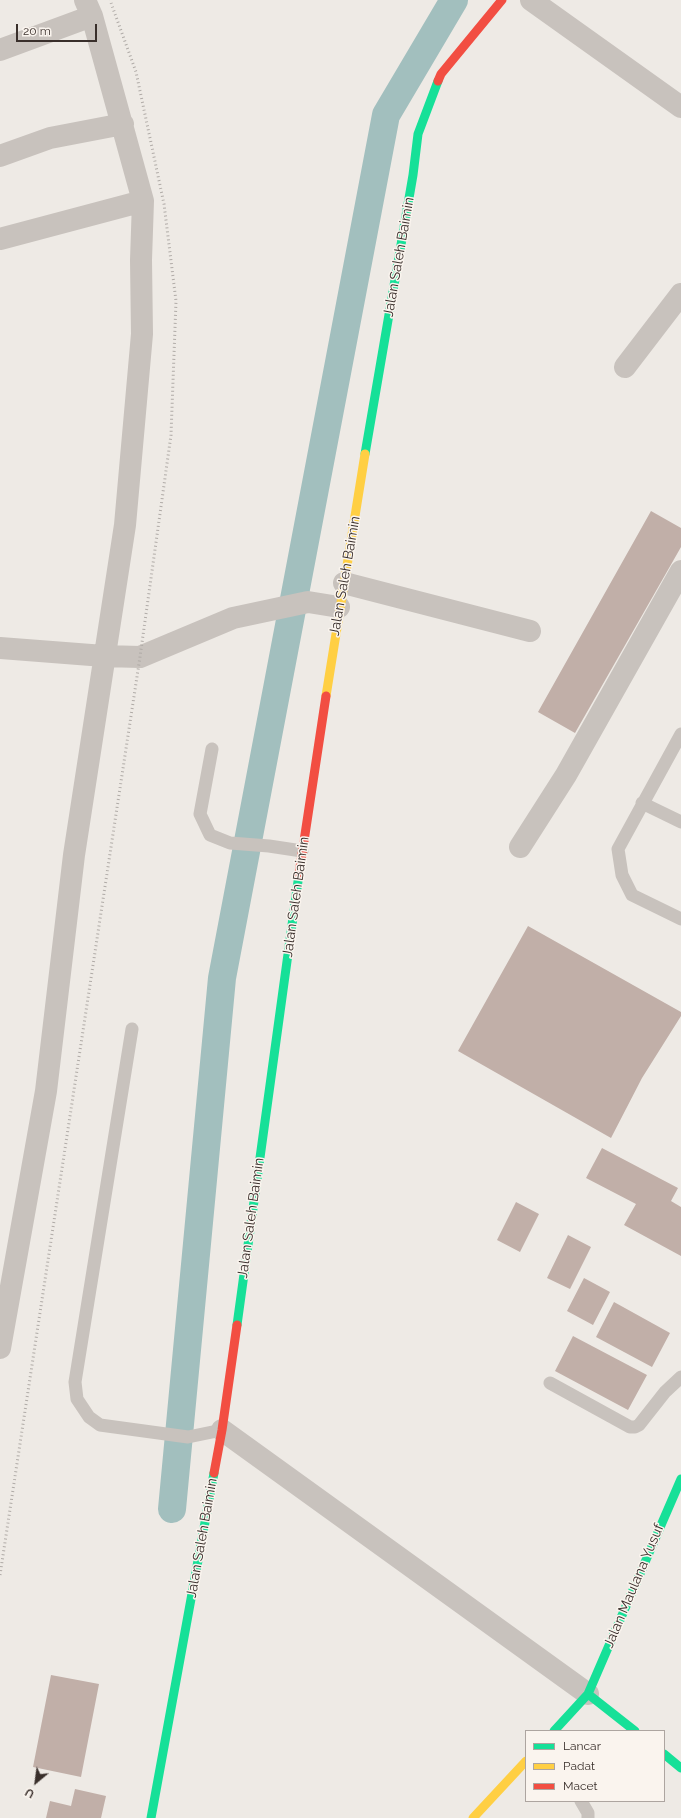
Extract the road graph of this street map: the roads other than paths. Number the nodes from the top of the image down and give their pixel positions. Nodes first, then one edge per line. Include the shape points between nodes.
1 (502, 0) edge
2 (531, 0) edge
3 (89, 8) edge
4 (0, 50) edge
5 (681, 107) edge
6 (123, 124) junction
7 (0, 156) edge
8 (143, 201) junction
9 (0, 239) edge
10 (681, 294) edge
11 (625, 367) dead end
12 (681, 571) edge
13 (344, 584) junction
14 (339, 607) junction
15 (530, 632) dead end
16 (0, 648) edge
17 (104, 656) junction
18 (681, 734) edge
19 (212, 749) dead end
20 (642, 803) junction
21 (681, 822) edge
22 (520, 847) dead end
23 (302, 851) junction
24 (681, 919) edge
25 (132, 1029) dead end
26 (0, 1348) edge
27 (681, 1377) edge
28 (550, 1383) dead end
29 (222, 1430) junction
30 (681, 1479) edge
31 (588, 1694) junction
32 (555, 1730) edge
33 (634, 1730) edge
34 (665, 1755) edge
35 (525, 1762) edge
36 (681, 1768) edge
37 (582, 1802) edge
38 (152, 1818) edge
39 (473, 1818) edge
40 (588, 1818) edge

1 - 13 street, Jalan Saleh Baimin via 441,74 418,134
2 - 5 street
3 - 4 street
3 - 6 street
6 - 7 street via 50,138
6 - 8 street
8 - 9 street
8 - 17 street via 142,334 125,525
10 - 11 street
12 - 22 street via 566,776
13 - 14 street, Jalan Saleh Baimin
13 - 15 street
14 - 17 street via 308,602 233,618 140,657
14 - 23 street, Jalan Saleh Baimin
16 - 17 street
17 - 26 street via 74,855 46,1091
18 - 20 lane
19 - 23 lane via 200,814 210,835 230,843
20 - 21 lane
20 - 24 lane via 618,849 622,875 632,895
23 - 29 street, Jalan Saleh Baimin
25 - 29 lane via 75,1382 77,1399 89,1416 100,1425 188,1437
27 - 28 lane via 635,1427
29 - 31 street
29 - 38 street, Jalan Saleh Baimin
30 - 31 street, Jalan Maulana Yusuf
31 - 32 street, Jalan Maulana Yusuf
31 - 33 street
34 - 36 street
35 - 39 street
37 - 40 lane

